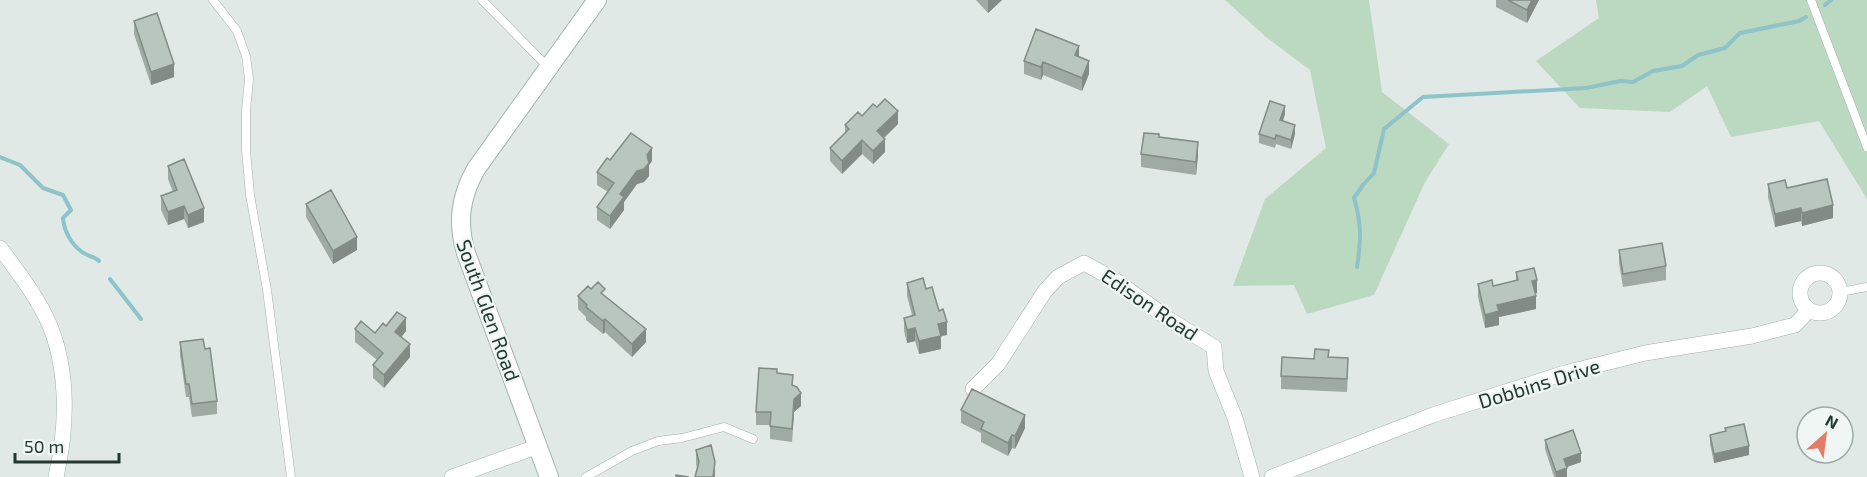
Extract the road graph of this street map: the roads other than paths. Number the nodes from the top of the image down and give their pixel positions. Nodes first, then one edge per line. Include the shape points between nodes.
1 (213, 0) edge
2 (483, 0) edge
3 (597, 0) edge
4 (1811, 0) edge
5 (549, 68) junction
6 (1867, 147) edge
7 (0, 248) edge
8 (1867, 286) edge
9 (1841, 292) junction
10 (1809, 310) junction
11 (974, 389) edge
12 (753, 439) dead end
13 (539, 446) junction
14 (56, 477) edge
15 (291, 477) edge
16 (452, 477) edge
17 (549, 477) edge
18 (586, 477) edge
19 (1252, 477) edge
20 (1272, 477) edge

1 - 15 lane via 237,32 246,56 250,195 267,290
2 - 5 lane
3 - 5 main road, South Glen Road
4 - 6 lane
5 - 13 main road, South Glen Road via 476,169 466,189 460,221 465,253
7 - 14 street via 26,283 50,326 59,362 65,403
8 - 9 lane
9 - 10 street, Dobbins Drive via 1839,302 1829,311
9 - 10 street via 1838,282 1827,273 1808,276 1800,293
10 - 20 street, Dobbins Drive via 1795,325 1645,353 1559,375 1433,415
11 - 19 street, Edison Road via 998,364 1045,291 1073,268 1090,264 1214,347 1216,371
12 - 18 lane via 724,427 658,441
13 - 16 street
13 - 17 main road, South Glen Road

